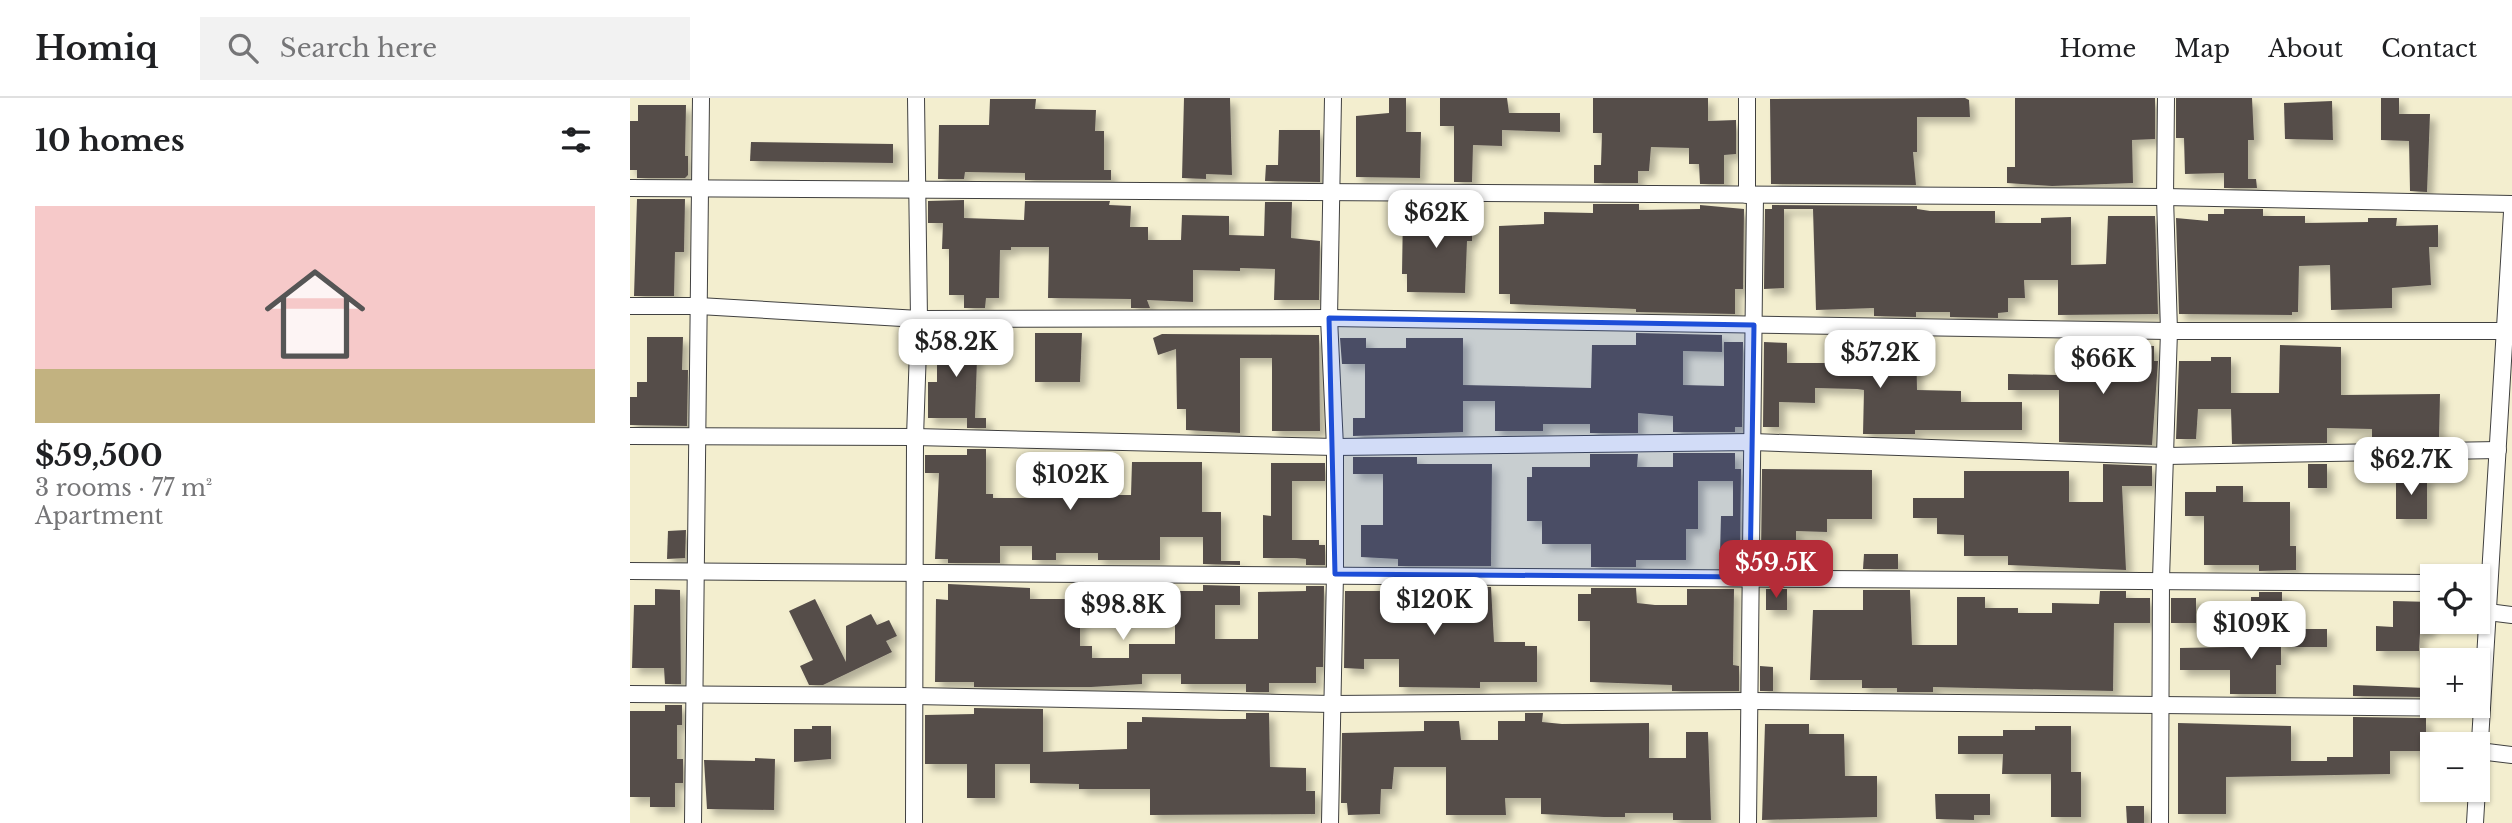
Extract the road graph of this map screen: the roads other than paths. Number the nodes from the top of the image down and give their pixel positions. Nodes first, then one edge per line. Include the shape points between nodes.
1 (701, 98) edge
2 (916, 98) edge
3 (1333, 98) edge
4 (1747, 98) edge
5 (2166, 98) edge
6 (630, 188) edge
7 (700, 189) junction
8 (916, 190) junction
9 (1332, 192) junction
10 (1751, 195) junction
11 (2165, 197) junction
12 (2512, 204) edge
13 (2512, 221) edge
14 (630, 306) edge
15 (699, 306) junction
16 (1329, 318) junction
17 (919, 319) junction
18 (1754, 325) junction
19 (2169, 331) junction
20 (2505, 331) junction
21 (2508, 355) edge
22 (630, 436) edge
23 (697, 436) junction
24 (915, 437) junction
25 (1752, 442) junction
26 (1335, 447) junction
27 (2498, 450) junction
28 (2166, 456) junction
29 (2504, 485) edge
30 (2488, 564) edge
31 (630, 570) edge
32 (696, 571) junction
33 (915, 572) junction
34 (1335, 574) junction
35 (1751, 577) junction
36 (2161, 579) junction
37 (2420, 583) edge
38 (2490, 612) edge
39 (2512, 615) edge
40 (630, 694) edge
41 (694, 695) junction
42 (914, 696) junction
43 (1749, 701) junction
44 (2160, 703) junction
45 (1332, 704) junction
46 (2420, 707) edge
47 (2490, 752) edge
48 (2512, 755) edge
49 (2476, 802) edge
50 (693, 823) edge
51 (914, 823) edge
52 (1330, 823) edge
53 (1748, 823) edge
54 (2160, 823) edge
55 (2475, 823) edge

1 - 7 street
2 - 8 street
3 - 9 street
4 - 10 street
5 - 11 street
6 - 7 street
7 - 8 street
7 - 15 street
8 - 9 street
8 - 17 street
9 - 10 street
9 - 16 street
10 - 11 street
10 - 18 street
11 - 12 street
11 - 19 street
13 - 20 street
14 - 15 street
15 - 17 street
15 - 23 street
16 - 17 street
16 - 18 street
16 - 26 street
17 - 24 street
18 - 19 street
18 - 25 street
19 - 20 street
19 - 28 street
20 - 21 street
21 - 27 street
22 - 23 street
23 - 24 street
23 - 32 street
24 - 26 street
24 - 33 street
25 - 26 street
25 - 28 street
25 - 35 street
26 - 34 street
27 - 28 street
27 - 29 street
28 - 36 street
29 - 30 street
31 - 32 street
32 - 33 street
32 - 41 street
33 - 34 street
33 - 42 street
34 - 35 street
34 - 45 street
35 - 36 street
35 - 43 street
36 - 37 street
36 - 44 street
38 - 39 street
40 - 41 street
41 - 42 street
41 - 50 street
42 - 45 street
42 - 51 street
43 - 44 street
43 - 45 street
43 - 53 street
44 - 46 street
44 - 54 street
45 - 52 street
47 - 48 street
49 - 55 street

